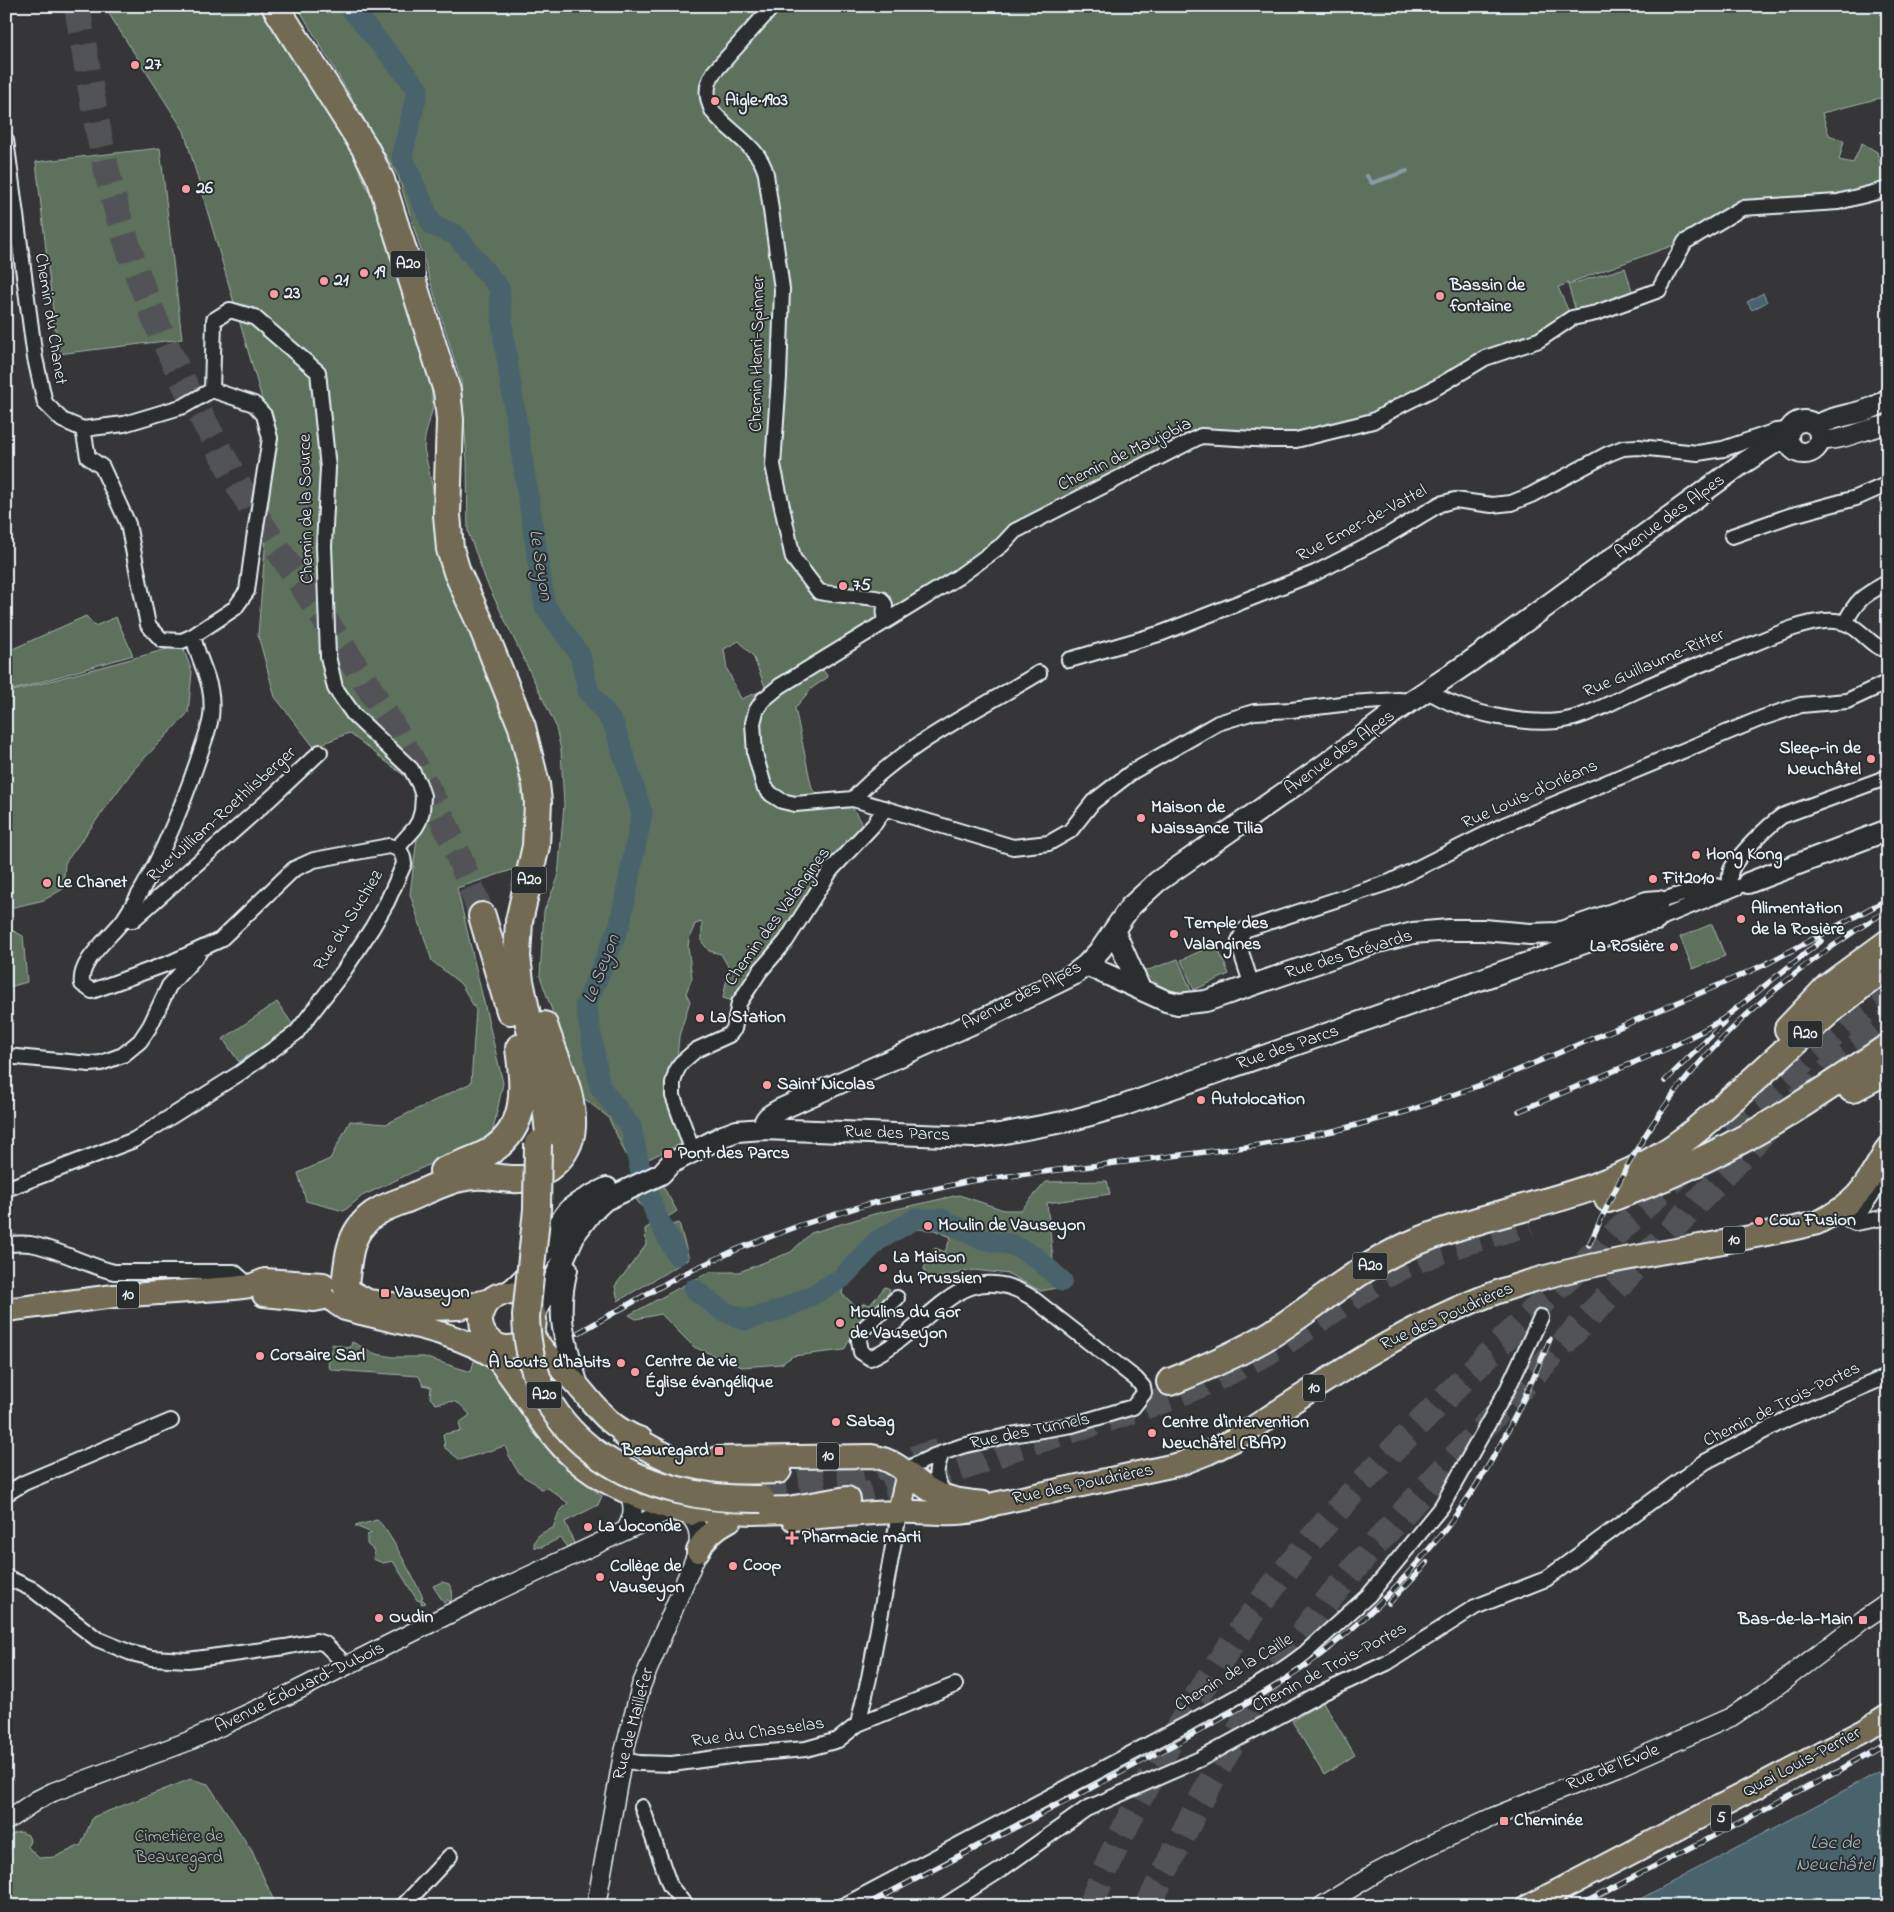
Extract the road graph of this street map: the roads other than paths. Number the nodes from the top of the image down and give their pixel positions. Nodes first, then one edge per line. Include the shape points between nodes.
1 (275, 6) edge
2 (773, 6) edge
3 (6, 140) edge
4 (1888, 189) edge
5 (212, 390) junction
6 (1888, 399) edge
7 (1888, 425) edge
8 (84, 429) junction
9 (1789, 432) junction
10 (1818, 433) junction
11 (1802, 453) junction
12 (1739, 466) junction
13 (1888, 484) edge
14 (1732, 536) dead end
15 (1888, 582) edge
16 (884, 621) junction
17 (1845, 623) junction
18 (482, 627) junction
19 (194, 636) junction
20 (1888, 650) edge
21 (1069, 660) dead end
22 (1039, 673) dead end
23 (1888, 682) edge
24 (1421, 696) junction
25 (320, 752) dead end
26 (1888, 777) edge
27 (853, 799) junction
28 (885, 808) junction
29 (1888, 830) edge
30 (397, 848) junction
31 (1739, 886) junction
32 (1663, 911) junction
33 (482, 916) tunnel mouth
34 (123, 920) junction
35 (1114, 930) junction
36 (1888, 943) edge
37 (203, 949) junction
38 (1086, 965) junction
39 (1888, 966) edge
40 (1252, 986) junction
41 (1140, 989) junction
42 (1888, 1047) edge
43 (519, 1048) junction
44 (6, 1056) edge
45 (1888, 1070) edge
46 (1830, 1102) dead end
47 (1726, 1105) junction
48 (763, 1129) junction
49 (544, 1144) junction
50 (1888, 1147) edge
51 (692, 1152) junction
52 (1888, 1171) edge
53 (632, 1182) junction
54 (6, 1188) edge
55 (1836, 1213) junction
56 (1888, 1217) edge
57 (1530, 1223) tunnel mouth
58 (570, 1243) junction
59 (6, 1244) edge
60 (250, 1286) junction
61 (334, 1289) junction
62 (498, 1297) junction
63 (897, 1298) dead end
64 (6, 1310) edge
65 (1541, 1317) dead end
66 (533, 1323) junction
67 (412, 1327) junction
68 (484, 1332) junction
69 (511, 1346) junction
70 (1888, 1376) edge
71 (1170, 1382) dead end
72 (578, 1386) junction
73 (538, 1414) junction
74 (171, 1421) dead end
75 (625, 1434) junction
76 (942, 1453) junction
77 (908, 1473) junction
78 (630, 1493) junction
79 (6, 1494) edge
80 (946, 1496) junction
81 (847, 1500) tunnel mouth
82 (994, 1504) junction
83 (679, 1510) junction
84 (899, 1512) junction
85 (730, 1520) junction
86 (625, 1531) junction
87 (698, 1551) junction
88 (6, 1577) edge
89 (1888, 1603) edge
90 (347, 1666) junction
91 (955, 1685) dead end
92 (1888, 1716) edge
93 (858, 1724) junction
94 (1888, 1728) edge
95 (622, 1760) junction
96 (642, 1807) dead end
97 (6, 1821) edge
98 (450, 1856) dead end
99 (403, 1906) edge
100 (596, 1906) edge
101 (686, 1906) edge
102 (808, 1906) edge
103 (818, 1906) edge
104 (843, 1906) edge
105 (944, 1906) edge
106 (1322, 1906) edge
107 (1529, 1906) edge
108 (1553, 1906) edge

1 - 18 highway, A20 via 365,148 381,180 447,391 450,549
2 - 16 street, Chemin Henri-Spinner via 714,72 707,92 713,112 755,153 766,174 782,289 773,465 793,558 820,592 881,599 885,605
3 - 8 street, Chemin du Chanet via 35,358 45,403 62,420
4 - 16 street, Chemin de Maujobia via 1838,202 1742,208 1685,242 1659,290 1596,313 1572,318 1539,340 1485,358 1437,388 1373,421 1296,440 1201,436 1015,531 1002,545 958,577
5 - 8 street via 184,406 124,424
5 - 19 street via 254,404 264,416 270,438 247,591 235,608
5 - 30 street, Chemin de la Source via 214,320 230,310 254,316 318,372 328,468 324,546 328,656 335,688 354,715 412,769 419,784 423,796 419,821
6 - 10 main road via 1869,411 1831,419
7 - 10 street via 1835,440
8 - 19 street via 88,457 102,467 128,524 148,625 162,640 182,641
9 - 10 main road via 1793,425 1802,421 1812,422
9 - 11 main road via 1790,444
9 - 12 main road, Avenue des Alpes
9 - 21 street, Rue Emer-de-Vattel via 1776,431 1723,450 1698,453 1623,448 1511,503 1492,505 1455,500 1440,504 1315,573 1162,633
10 - 11 main road via 1815,449
11 - 12 main road, Avenue des Alpes
12 - 24 main road, Avenue des Alpes
13 - 14 street via 1856,498
15 - 17 street via 1861,598
16 - 27 street, Chemin de Maujobia via 780,686 763,700 753,723 755,754 764,786 771,794 795,804
17 - 20 street, Rue Guillaume-Ritter via 1883,650
17 - 24 street, Rue Guillaume-Ritter via 1820,622 1768,638 1580,715 1558,721 1533,722 1493,715
18 - 49 highway, A20 via 522,727 537,793 536,846 519,921 518,956 520,981 546,1105
18 - 61 highway via 516,679 532,712 548,770 550,838 531,927 530,960 538,1006 567,1090 572,1115 570,1138 553,1165 535,1176 520,1179 461,1178 379,1210 365,1221 355,1236
19 - 34 street via 208,676 211,719 184,802 154,870
22 - 27 street via 939,730 869,781
23 - 40 street, Rue Louis-d'Orléans via 1847,701 1801,706 1762,718 1504,825 1390,882 1244,930 1239,942
24 - 28 street via 1254,712 1218,723 1132,772 1093,802 1070,831 1049,842 1013,846
24 - 35 main road, Avenue des Alpes via 1157,882 1130,908
25 - 34 street, Rue William-Roethlisberger via 132,920
26 - 31 street via 1777,819 1759,835 1732,869
27 - 28 street, Chemin de Maujobia
28 - 51 street, Chemin des Valangines via 875,824 831,870 786,941 760,971 739,1003 734,1030 696,1050 681,1063 672,1083 672,1096
29 - 31 main road, Rue des Parcs
30 - 37 street, Rue du Suchiez via 363,850 314,860 294,869 220,940
30 - 54 street, Rue du Suchiez via 404,864 387,902 343,972 296,1033 134,1140
31 - 32 street, Rue des Parcs
31 - 32 street via 1713,886
32 - 40 main road, Rue des Brévards via 1647,902 1558,933 1483,930 1413,933
32 - 48 main road, Rue des Parcs via 1641,923 1089,1116 973,1137
33 - 43 highway, A20
34 - 37 street, Rue du Suchiez via 85,965 82,984 92,990
35 - 38 main road, Avenue des Alpes
35 - 41 main road
36 - 47 highway, A20 via 1814,1001 1786,1030
37 - 44 street via 169,986 146,1034 123,1055 90,1064
38 - 41 main road, Rue des Brévards
38 - 48 main road, Avenue des Alpes via 987,1017 779,1110 767,1118
39 - 47 highway, A20 via 1822,1018
40 - 41 main road, Rue des Brévards via 1186,1004 1166,1001
42 - 57 highway via 1790,1112 1715,1154 1637,1189
43 - 49 highway, A20
43 - 61 highway via 522,1102 507,1135 496,1148 373,1202 357,1213 346,1224 335,1244
45 - 46 highway
47 - 71 highway, A20 via 1678,1144 1628,1174 1589,1190 1468,1224 1406,1247 1350,1278 1271,1334 1212,1365
48 - 51 main road, Rue des Parcs via 737,1131
49 - 75 highway, A20 via 551,1192 540,1335 546,1365 563,1400 589,1431 641,1466 700,1482 767,1485 736,1471 677,1461
50 - 55 main road, 10 via 1864,1187 1852,1202
51 - 53 main road, Rue des Parcs via 671,1163 658,1163
52 - 55 street via 1863,1208
53 - 58 main road, Rue des Parcs via 605,1200 582,1224
53 - 62 main road, Rue des Parcs via 594,1194 570,1210 542,1256 520,1283
55 - 56 street via 1855,1223
55 - 82 main road, Rue des Poudrières / 10 via 1798,1228 1584,1267 1520,1284 1442,1316 1383,1346 1208,1453 1180,1464
58 - 66 main road, Rue des Parcs
58 - 72 main road, Rue des Parcs via 561,1320
59 - 60 street via 46,1248 114,1272 234,1272
60 - 61 main road, 10 via 266,1280
60 - 64 main road, 10 via 114,1296
61 - 62 main road, Rue des Parcs / 10 via 368,1301 430,1309 459,1308
61 - 67 main road, 10 via 345,1309
62 - 66 main road via 516,1294 524,1299 530,1305
62 - 68 main road via 484,1307
63 - 76 street, Rue des Tunnels via 862,1330 859,1340 861,1352 870,1358 884,1352 966,1287 996,1283 1019,1289 1039,1303 1143,1387 1144,1393 1133,1408
65 - 104 street, Chemin de la Caille via 1508,1388 1442,1506 1369,1595 1295,1662 1189,1723
66 - 69 main road via 519,1344
66 - 72 main road, 10 via 549,1358
67 - 68 main road, 10 via 442,1322
67 - 73 main road, 10 via 485,1350 497,1359
68 - 69 main road via 498,1345
69 - 73 main road, 10 via 530,1384
70 - 105 street, Chemin de Trois-Portes via 1787,1419 1705,1462 1546,1579 1475,1607 1387,1663 1200,1759 1086,1808
72 - 73 main road via 550,1392 542,1401
72 - 75 main road, 10 via 606,1419
73 - 78 main road, 10 via 566,1452 583,1467
74 - 79 street via 24,1483
75 - 77 main road, 10 via 702,1457 872,1456 888,1460
76 - 77 street, Rue des Tunnels via 915,1465
76 - 80 street via 936,1474 938,1485
77 - 80 main road, 10 via 930,1490
77 - 84 main road
78 - 83 main road, 10
78 - 86 street via 633,1516
80 - 82 main road, 10
81 - 83 highway via 796,1509
82 - 84 main road, Rue des Poudrières / 10 via 980,1511 950,1514
83 - 85 main road, Rue des Poudrières / 10 via 712,1520
83 - 86 street, Avenue Édouard-Dubois
83 - 87 street via 698,1526
84 - 85 main road, Rue des Poudrières / 10 via 758,1522
84 - 93 street
85 - 87 main road via 712,1531
86 - 90 street, Avenue Édouard-Dubois
87 - 95 street, Rue de Maillefer via 641,1686
88 - 90 street via 32,1589 97,1639 131,1653 188,1660 316,1641 325,1644
89 - 106 street, Rue de l'Evole via 1731,1717 1420,1850
90 - 97 street, Avenue Édouard-Dubois via 188,1741 54,1792
91 - 93 street, Rue du Chasselas
92 - 107 main road, Quai Louis-Perrier / 5
93 - 95 street, Rue du Chasselas via 838,1740 806,1749 672,1764
94 - 108 main road, 5
95 - 100 street, Rue de Maillefer
96 - 101 street via 670,1886
98 - 99 street
102 - 103 street

